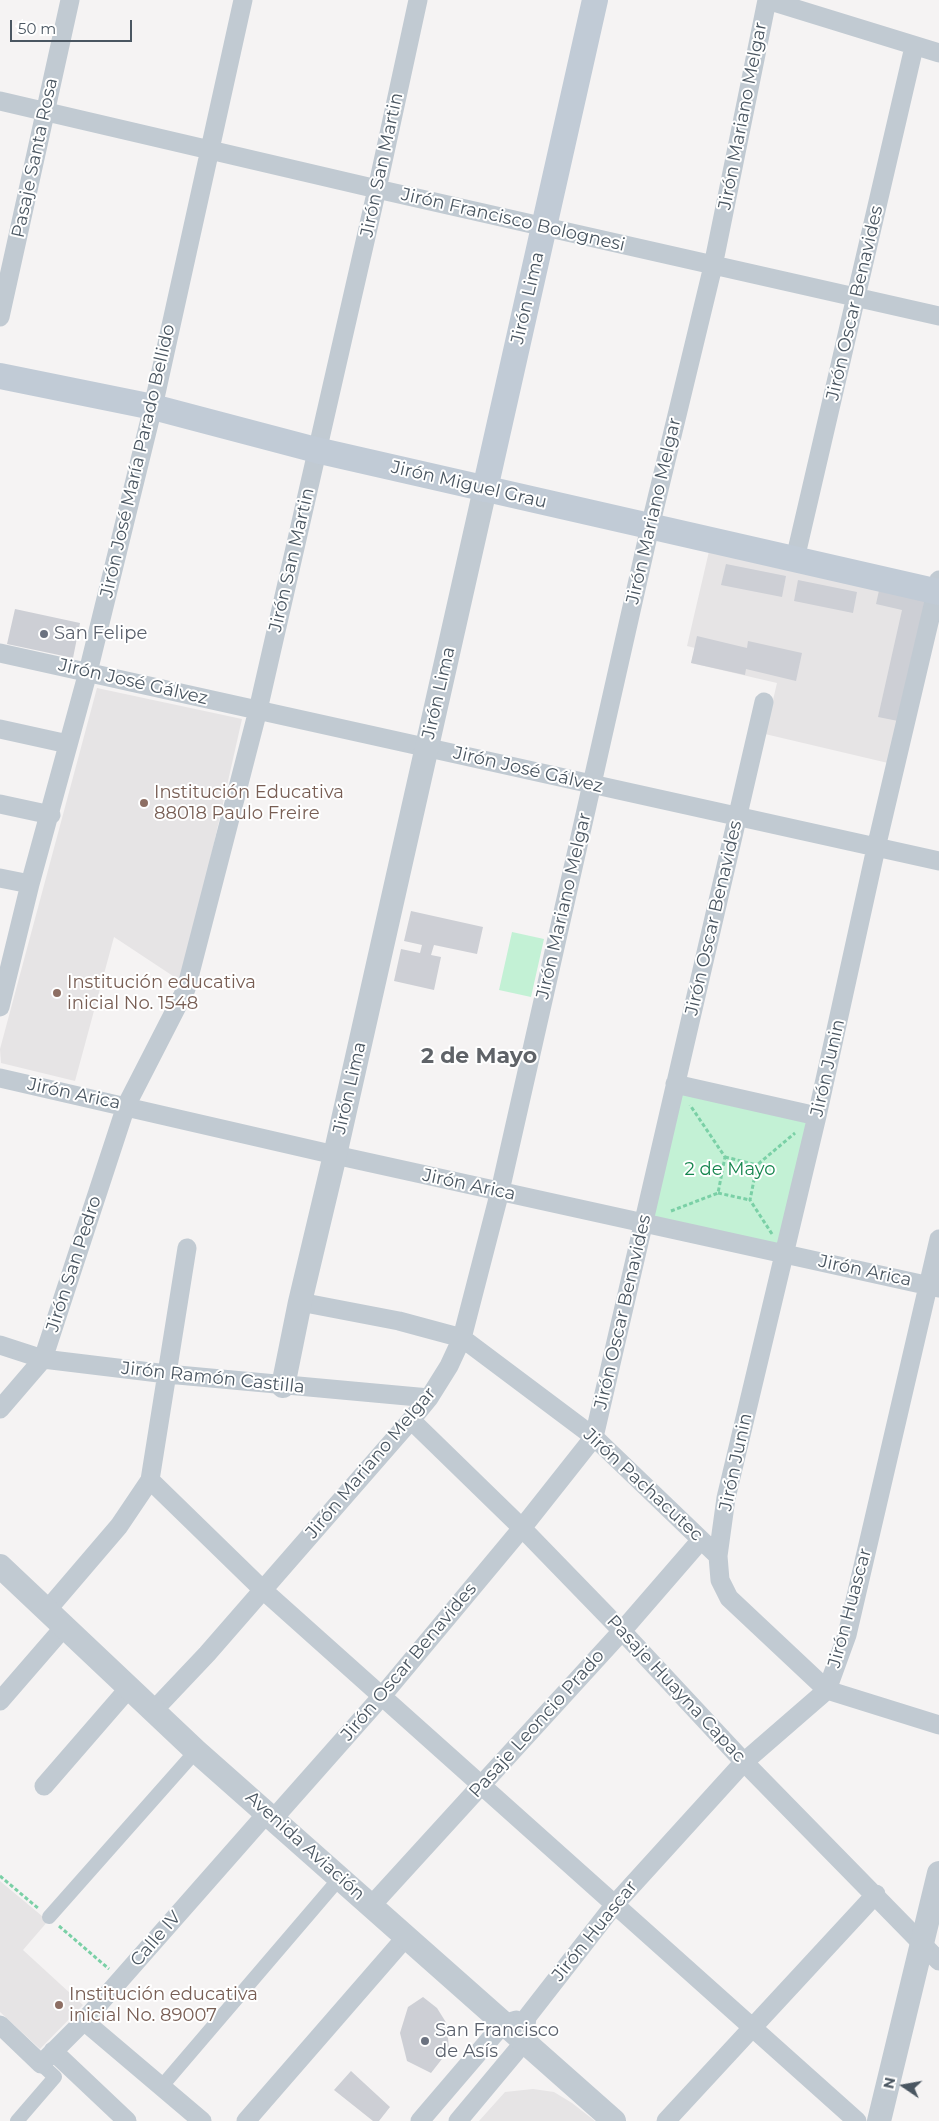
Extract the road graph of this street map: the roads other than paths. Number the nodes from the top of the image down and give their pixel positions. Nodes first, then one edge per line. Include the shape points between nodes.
1 (70, 0) edge
2 (243, 0) edge
3 (418, 0) edge
4 (595, 0) edge
5 (767, 0) edge
6 (914, 47) junction
7 (939, 53) edge
8 (0, 101) edge
9 (45, 112) junction
10 (210, 149) junction
11 (378, 189) junction
12 (544, 227) junction
13 (713, 266) junction
14 (856, 297) junction
15 (939, 316) edge
16 (0, 317) edge
17 (0, 376) edge
18 (153, 407) junction
19 (316, 450) junction
20 (485, 489) junction
21 (650, 527) junction
22 (795, 559) junction
23 (938, 588) edge
24 (0, 653) edge
25 (88, 672) junction
26 (764, 702) dead end
27 (258, 710) junction
28 (0, 729) edge
29 (68, 744) junction
30 (427, 748) junction
31 (591, 784) junction
32 (0, 804) edge
33 (51, 814) junction
34 (738, 817) junction
35 (876, 848) junction
36 (939, 862) edge
37 (0, 878) edge
38 (30, 884) junction
39 (6, 956) edge
40 (0, 1007) edge
41 (0, 1078) edge
42 (675, 1084) junction
43 (126, 1106) junction
44 (817, 1116) junction
45 (335, 1155) junction
46 (500, 1191) junction
47 (643, 1223) junction
48 (939, 1239) edge
49 (187, 1248) dead end
50 (785, 1254) junction
51 (934, 1287) edge
52 (300, 1302) junction
53 (462, 1338) junction
54 (0, 1344) edge
55 (43, 1359) junction
56 (167, 1374) junction
57 (283, 1386) junction
58 (429, 1398) junction
59 (0, 1409) edge
60 (411, 1420) junction
61 (594, 1437) junction
62 (150, 1480) junction
63 (522, 1528) junction
64 (700, 1541) junction
65 (718, 1556) junction
66 (0, 1566) edge
67 (264, 1590) junction
68 (48, 1609) junction
69 (65, 1626) junction
70 (622, 1631) junction
71 (129, 1688) junction
72 (826, 1690) junction
73 (382, 1696) junction
74 (0, 1701) edge
75 (154, 1710) junction
76 (939, 1725) edge
77 (192, 1755) junction
78 (744, 1762) junction
79 (44, 1786) dead end
80 (482, 1786) junction
81 (271, 1815) junction
82 (939, 1873) edge
83 (340, 1879) junction
84 (876, 1894) junction
85 (615, 1904) junction
86 (371, 1906) junction
87 (49, 1917) dead end
88 (406, 1937) junction
89 (922, 1944) junction
90 (939, 1960) edge
91 (527, 2017) junction
92 (84, 2021) junction
93 (503, 2024) junction
94 (0, 2025) edge
95 (753, 2028) junction
96 (524, 2042) junction
97 (47, 2058) junction
98 (162, 2086) junction
99 (17, 2121) edge
100 (127, 2121) edge
101 (202, 2121) edge
102 (246, 2121) edge
103 (420, 2121) edge
104 (458, 2121) edge
105 (614, 2121) edge
106 (666, 2121) edge
107 (857, 2121) edge
108 (879, 2121) edge

1 - 9 street, Pasaje Santa Rosa
2 - 10 street, Jirón José María Parado Bellido
3 - 11 street, Jirón San Martin
4 - 12 main road, Jirón Lima
5 - 6 street
5 - 13 street, Jirón Mariano Melgar
6 - 7 street
6 - 14 street, Jirón Oscar Benavides
8 - 9 street, Jirón Francisco Bolognesi
9 - 10 street, Jirón Francisco Bolognesi
9 - 16 street, Pasaje Santa Rosa
10 - 11 street, Jirón Francisco Bolognesi
10 - 18 street, Jirón José María Parado Bellido
11 - 12 street, Jirón Francisco Bolognesi
11 - 19 street, Jirón San Martin
12 - 13 street, Jirón Francisco Bolognesi
12 - 20 main road, Jirón Lima
13 - 14 street, Jirón Francisco Bolognesi
13 - 21 street, Jirón Mariano Melgar
14 - 15 street, Jirón Francisco Bolognesi
14 - 22 street, Jirón Oscar Benavides
17 - 18 main road, Jirón Miguel Grau
18 - 19 main road, Jirón Miguel Grau
18 - 25 street, Jirón José María Parado Bellido
19 - 20 main road, Jirón Miguel Grau
19 - 27 street, Jirón San Martin
20 - 21 main road, Jirón Miguel Grau
20 - 30 street, Jirón Lima
21 - 22 main road, Jirón Miguel Grau
21 - 31 street, Jirón Mariano Melgar
22 - 23 main road, Jirón Miguel Grau
23 - 35 street, Jirón Junin
24 - 25 street, Jirón José Gálvez
25 - 27 street, Jirón José Gálvez
25 - 29 street, Jirón José María Parado Bellido
26 - 34 street, Jirón Oscar Benavides
27 - 30 street, Jirón José Gálvez
27 - 43 street, Jirón San Martin via 186,990
28 - 29 street
29 - 33 street, Jirón José María Parado Bellido
30 - 31 street, Jirón José Gálvez
30 - 45 street, Jirón Lima
31 - 34 street, Jirón José Gálvez
31 - 46 street, Jirón Mariano Melgar
32 - 33 street
33 - 38 street, Jirón José María Parado Bellido
34 - 35 street, Jirón José Gálvez
34 - 42 street, Jirón Oscar Benavides
35 - 36 street, Jirón José Gálvez
35 - 44 street, Jirón Junin
37 - 38 street
38 - 39 street, Jirón José María Parado Bellido
39 - 40 street, Jirón José María Parado Bellido
41 - 43 street, Jirón Arica
42 - 44 street
42 - 47 street, Jirón Oscar Benavides
43 - 45 street, Jirón Arica
43 - 55 street, Jirón San Pedro
44 - 50 street, Jirón Junin
45 - 46 street, Jirón Arica
45 - 52 street, Jirón Lima
46 - 47 street, Jirón Arica
46 - 53 street, Jirón Mariano Melgar
47 - 50 street, Jirón Arica
47 - 61 street, Jirón Oscar Benavides
48 - 51 street, Jirón Huascar
49 - 56 street
50 - 51 street, Jirón Arica
50 - 65 street, Jirón Junin via 726,1498
51 - 72 street, Jirón Huascar via 847,1635
52 - 53 street, Jirón Pachacutec via 399,1321
52 - 57 street, Jirón Lima
53 - 58 street, Jirón Mariano Melgar
53 - 61 street, Jirón Pachacutec
54 - 55 street, Jirón Ramón Castilla
55 - 56 street, Jirón Ramón Castilla
55 - 59 street, Jirón San Pedro
56 - 57 street, Jirón Ramón Castilla
56 - 62 street
57 - 58 street, Jirón Ramón Castilla
58 - 60 street, Jirón Mariano Melgar
60 - 63 street, Pasaje Huayna Capac
60 - 67 street, Jirón Mariano Melgar
61 - 63 street, Jirón Oscar Benavides
61 - 64 street, Jirón Pachacutec
62 - 67 street
62 - 68 street via 119,1526
63 - 70 street, Pasaje Huayna Capac
63 - 73 street, Jirón Oscar Benavides
64 - 65 street, Jirón Pachacutec
64 - 70 street, Pasaje Leoncio Prado
65 - 72 street, Jirón Pachacutec via 720,1580 729,1598
66 - 68 street, Avenida Aviación
67 - 73 street
67 - 75 street, Jirón Mariano Melgar
68 - 69 street, Avenida Aviación
69 - 71 street, Avenida Aviación
69 - 74 street
70 - 78 street, Pasaje Huayna Capac
70 - 80 street, Pasaje Leoncio Prado
71 - 75 street, Avenida Aviación
71 - 79 street
72 - 76 street, Jirón Pachacutec
72 - 78 street, Jirón Huascar
73 - 80 street
73 - 81 street, Jirón Oscar Benavides
75 - 77 street, Avenida Aviación
77 - 81 street, Avenida Aviación
77 - 87 street
78 - 84 street, Pasaje Huayna Capac
78 - 85 street, Jirón Huascar
80 - 85 street
80 - 86 street, Pasaje Leoncio Prado
81 - 83 street, Avenida Aviación
81 - 92 street, Calle IV
82 - 89 street
83 - 86 street, Avenida Aviación
83 - 98 street
84 - 89 street, Pasaje Huayna Capac
84 - 95 street
85 - 91 street, Jirón Huascar
85 - 95 street
86 - 88 street, Avenida Aviación
88 - 93 street, Avenida Aviación
88 - 102 street
89 - 90 street, Pasaje Huayna Capac
89 - 108 street
91 - 93 street
91 - 96 street
92 - 97 street, Calle IV
92 - 98 street
93 - 96 street, Avenida Aviación
93 - 103 street
94 - 97 street
95 - 106 street
95 - 107 street
96 - 104 street
96 - 105 street, Avenida Aviación
97 - 99 street via 54,2077
97 - 100 street
98 - 101 street

